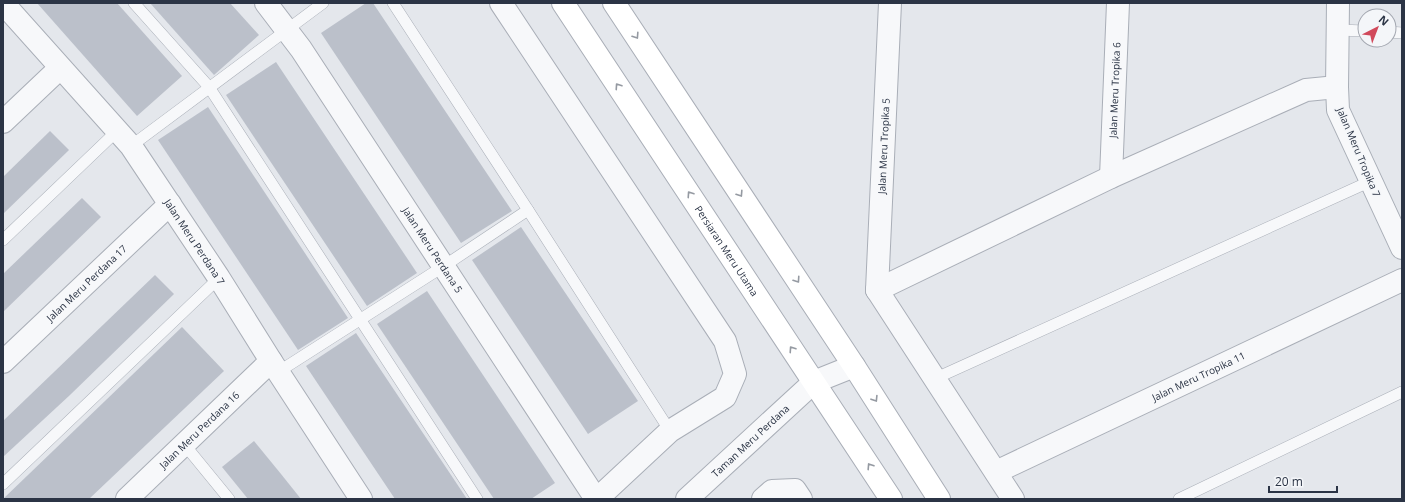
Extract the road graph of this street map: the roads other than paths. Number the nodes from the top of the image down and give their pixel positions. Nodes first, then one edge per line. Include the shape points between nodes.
1 (3, 3) edge
2 (134, 3) edge
3 (266, 3) edge
4 (324, 3) edge
5 (393, 3) edge
6 (501, 3) edge
7 (563, 3) edge
8 (614, 3) edge
9 (890, 3) edge
10 (1118, 3) edge
11 (1338, 3) edge
12 (288, 30) junction
13 (1338, 30) junction
14 (1357, 31) edge
15 (60, 68) junction
16 (210, 87) junction
17 (1337, 87) junction
18 (3, 122) edge
19 (125, 138) junction
20 (1111, 177) junction
21 (1371, 182) junction
22 (170, 204) junction
23 (528, 210) junction
24 (3, 240) edge
25 (1402, 248) edge
26 (444, 266) junction
27 (219, 278) junction
28 (1402, 280) edge
29 (876, 290) junction
30 (360, 319) junction
31 (3, 362) edge
32 (854, 366) junction
33 (274, 367) junction
34 (934, 379) junction
35 (814, 382) junction
36 (1402, 392) edge
37 (670, 431) junction
38 (184, 444) junction
39 (996, 472) junction
40 (3, 484) edge
41 (884, 496) edge
42 (127, 499) edge
43 (229, 499) edge
44 (361, 499) edge
45 (477, 499) edge
46 (596, 499) edge
47 (687, 499) edge
48 (763, 499) edge
49 (801, 499) edge
50 (939, 499) edge
51 (1013, 499) edge
52 (1179, 499) edge

1 - 15 street, Jalan Meru Perdana 7
2 - 16 lane
3 - 12 street, Jalan Meru Perdana 5
4 - 12 lane
5 - 23 lane
6 - 37 street via 724,340 735,374 725,397
35 -> 7 main road, Persiaran Meru Utama
8 -> 32 main road
9 - 29 street, Jalan Meru Tropika 5
10 - 20 street, Jalan Meru Tropika 6
11 - 13 street, Jalan Meru Tropika 7
12 - 16 lane
12 - 26 street, Jalan Meru Perdana 5
13 - 14 lane
13 - 17 street, Jalan Meru Tropika 7
15 - 18 street
15 - 19 street, Jalan Meru Perdana 7
16 - 19 lane
16 - 30 lane
17 - 20 street via 1306,90
17 - 21 street, Jalan Meru Tropika 7 via 1338,110
19 - 22 street, Jalan Meru Perdana 7
19 - 24 lane
20 - 29 street
21 - 25 street, Jalan Meru Tropika 7
21 - 34 lane
22 - 27 street, Jalan Meru Perdana 7
22 - 31 street, Jalan Meru Perdana 17
23 - 26 lane
23 - 37 lane
26 - 30 lane
26 - 46 street, Jalan Meru Perdana 5
27 - 33 street, Jalan Meru Perdana 7
27 - 40 lane
28 - 39 street, Jalan Meru Tropika 11
29 - 34 street
30 - 33 lane
30 - 45 lane
32 - 35 street
32 -> 50 main road
33 - 38 street, Jalan Meru Perdana 16
33 - 44 street, Jalan Meru Perdana 7
34 - 39 street
41 -> 35 main road, Persiaran Meru Utama
35 - 47 street, Taman Meru Perdana
36 - 52 lane
37 - 46 street
38 - 42 street, Jalan Meru Perdana 16
38 - 43 lane
39 - 51 street
48 - 49 street via 772,492 795,490

